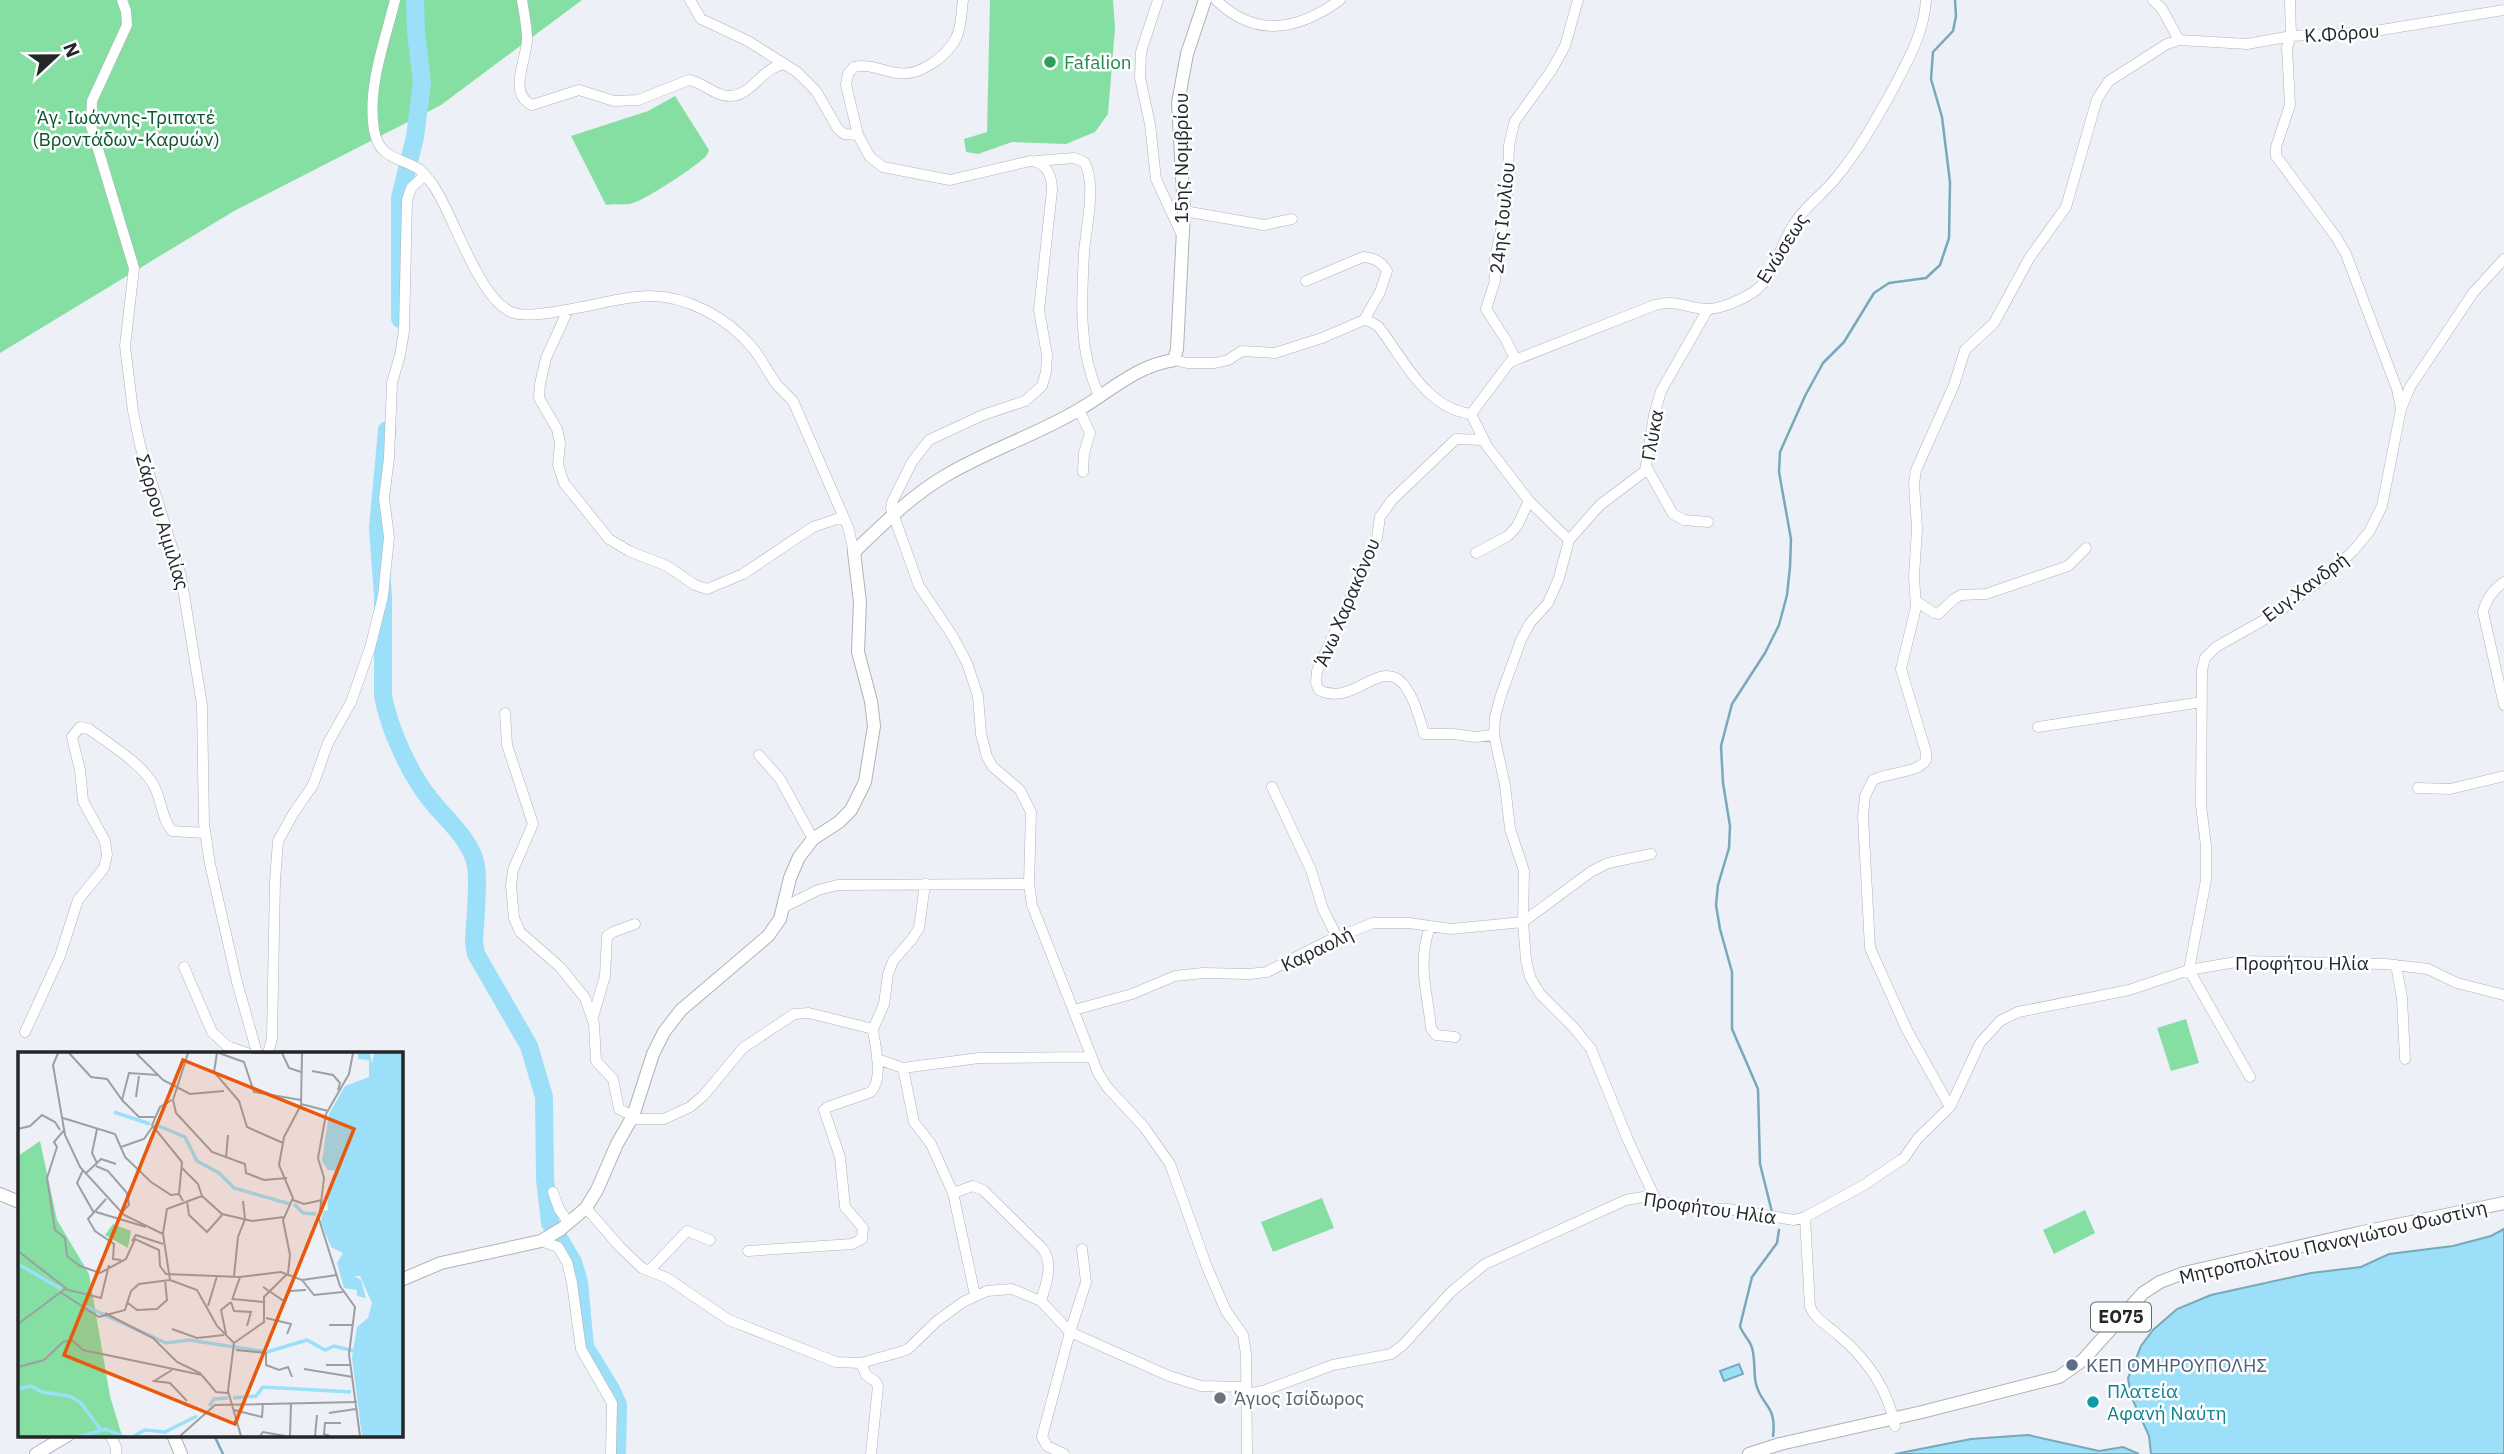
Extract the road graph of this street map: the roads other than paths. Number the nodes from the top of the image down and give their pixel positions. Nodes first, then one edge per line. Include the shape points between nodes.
1 (122, 0) edge
2 (395, 0) edge
3 (522, 0) edge
4 (690, 0) edge
5 (963, 0) edge
6 (1158, 0) edge
7 (1205, 0) edge
8 (1216, 0) edge
9 (1340, 0) edge
10 (1578, 0) edge
11 (1926, 0) edge
12 (2153, 0) edge
13 (2290, 0) edge
14 (2504, 10) edge
15 (2291, 36) junction
16 (2179, 40) junction
17 (785, 64) junction
18 (858, 135) junction
19 (1035, 161) junction
20 (421, 172) junction
21 (1184, 211) junction
22 (1292, 219) dead end
23 (1181, 233) junction
24 (2504, 259) edge
25 (1306, 281) dead end
26 (1708, 309) junction
27 (568, 310) junction
28 (1364, 320) junction
29 (1515, 359) junction
30 (1174, 360) junction
31 (1099, 396) junction
32 (2402, 409) junction
33 (1079, 410) junction
34 (1471, 414) junction
35 (1483, 440) junction
36 (1647, 468) junction
37 (1083, 472) dead end
38 (1529, 501) junction
39 (892, 515) junction
40 (843, 517) junction
41 (1708, 522) dead end
42 (1569, 540) junction
43 (2086, 548) dead end
44 (854, 552) junction
45 (1476, 553) dead end
46 (2504, 582) edge
47 (1916, 601) junction
48 (2202, 702) junction
49 (2504, 705) edge
50 (505, 713) dead end
51 (2038, 727) dead end
52 (1494, 735) junction
53 (758, 755) dead end
54 (2504, 776) edge
55 (1272, 787) dead end
56 (2418, 788) dead end
57 (205, 833) junction
58 (813, 839) junction
59 (1651, 854) dead end
60 (925, 884) junction
61 (1029, 884) junction
62 (784, 907) junction
63 (1523, 922) junction
64 (635, 924) dead end
65 (1430, 926) junction
66 (1337, 937) junction
67 (2396, 965) junction
68 (184, 967) dead end
69 (2189, 970) junction
70 (2504, 995) edge
71 (1074, 1010) junction
72 (593, 1017) junction
73 (873, 1029) junction
74 (25, 1032) dead end
75 (1455, 1037) dead end
76 (244, 1052) edge
77 (257, 1052) edge
78 (268, 1052) edge
79 (1090, 1057) junction
80 (877, 1059) junction
81 (2405, 1059) dead end
82 (903, 1068) junction
83 (2250, 1077) dead end
84 (1950, 1107) junction
85 (632, 1118) junction
86 (553, 1192) dead end
87 (953, 1193) junction
88 (0, 1194) edge
89 (1656, 1200) junction
90 (18, 1202) edge
91 (2504, 1203) edge
92 (586, 1208) junction
93 (2504, 1211) edge
94 (1805, 1217) junction
95 (565, 1226) junction
96 (545, 1239) junction
97 (710, 1240) dead end
98 (1082, 1249) dead end
99 (748, 1251) dead end
100 (649, 1271) junction
101 (402, 1280) edge
102 (975, 1296) junction
103 (1041, 1301) junction
104 (1070, 1332) junction
105 (861, 1363) junction
106 (1246, 1390) junction
107 (1894, 1422) junction
108 (66, 1436) edge
109 (110, 1436) edge
110 (167, 1436) edge
111 (179, 1452) edge
112 (36, 1454) edge
113 (116, 1454) edge
114 (611, 1454) edge
115 (871, 1454) edge
116 (1064, 1454) edge
117 (1247, 1454) edge
118 (1749, 1454) edge
119 (1772, 1454) edge

1 - 57 street, Σάρρου Αιμιλίας via 127,25 95,92 90,120 134,268 126,330 128,377 140,445 176,555 194,646 202,705
2 - 20 street via 373,91 374,132 395,160
3 - 17 street via 527,36 519,89 523,100 532,105 579,90 614,101 638,100 689,80 721,95 735,96 772,67
4 - 17 street via 701,19
5 - 18 street via 956,40 927,66 906,74 863,66 850,70 846,85
6 - 23 street via 1140,52 1140,78 1156,179
7 - 21 main road, 15ης Νομβρίου via 1187,54 1178,103
8 - 9 street via 1230,12 1259,24 1287,27
10 - 29 street, 24ης Ιουλίου via 1565,46 1515,121 1511,135 1507,204 1486,309
11 - 26 street, Ενώσεως via 1918,41 1860,149 1796,221 1772,270 1757,289
12 - 16 street
13 - 15 street
14 - 15 street, Κ.Φόρου via 2369,32
15 - 16 street, Κ.Φόρου via 2247,44
15 - 32 street via 2287,47 2290,106 2276,156 2346,254
16 - 47 street via 2106,85 2092,113 2061,215 2030,257 1994,323 1965,350 1916,470
17 - 18 street via 816,91 841,132
18 - 19 street via 870,157 883,167 945,179
19 - 31 street via 1074,158 1088,169 1083,330
19 - 39 street via 1050,174 1052,190 1039,310 1047,355 1042,386 1025,401 929,440 892,502
20 - 27 street via 499,304 519,314
20 - 78 street via 407,200 405,320 392,383 384,498 389,541 383,596 351,702 328,743 313,785 278,841
21 - 22 street via 1264,225
21 - 23 main road, 15ης Νομβρίου
23 - 30 main road, 15ης Νομβρίου
24 - 32 street, Ευγ.Χανδρή via 2481,282 2418,372
25 - 28 street via 1353,260 1374,258 1387,271
26 - 29 street, Ενώσεως via 1669,302
26 - 36 street, Γλύκα via 1661,391
27 - 40 street via 660,296 699,307 731,327 793,401
27 - 40 street via 545,358 539,398 557,429 558,465 564,483 609,539 667,566 695,585 711,588 743,574 813,527
28 - 30 street via 1275,353 1242,351 1215,363
28 - 34 street via 1378,326 1439,402
29 - 34 street, Ενώσεως
30 - 31 main road via 1137,371
31 - 33 main road
32 - 48 street, Ευγ.Χανδρή via 2382,506 2369,532 2329,574 2278,612 2209,653 2202,670
33 - 37 street via 1090,433
33 - 39 main road via 944,477
34 - 35 street
35 - 38 street
35 - 52 street, Άνω Χαρακόνου via 1456,439 1380,517 1377,538 1316,677 1319,690 1333,695 1376,678 1394,677 1412,696 1424,734
36 - 41 street via 1673,514
36 - 42 street, Γλύκα via 1600,505
38 - 42 street
38 - 45 street via 1508,536
39 - 44 main road
39 - 61 street via 919,586 967,663 978,696 987,757 1020,790 1031,812
40 - 44 street
42 - 52 street via 1548,603 1521,640 1501,695
43 - 47 street via 2068,566 1986,594 1961,596 1938,614
44 - 58 main road via 860,602 858,652 873,715 872,753 866,782 851,810
46 - 49 street via 2493,590 2483,612
47 - 84 street via 1901,669 1927,756 1918,769 1879,777 1867,790 1863,817 1868,943 1907,1030
48 - 51 street
48 - 69 street, Ευγ.Χανδρή via 2206,880
50 - 72 street via 507,745 533,824 513,870 514,918 520,932 574,983
52 - 63 street via 1510,829 1524,865
53 - 58 street via 780,779
54 - 56 street via 2450,789
55 - 66 street
57 - 74 street via 173,831 151,780 89,729 77,729 72,737 83,801 105,841 107,856 104,868 78,900 60,956
57 - 77 street, Σάρρου Αιμιλίας
58 - 62 main road via 795,865
59 - 63 street via 1592,871
60 - 61 street
60 - 62 street via 826,887
60 - 73 street via 919,928 893,961 886,999
61 - 71 street via 1031,905
62 - 85 main road via 768,936 681,1010 668,1027 653,1054
63 - 65 street, Καραολή via 1451,929
63 - 89 street via 1526,960 1534,985 1591,1049
64 - 72 street via 607,936 607,966
65 - 66 street, Καραολή via 1379,922
65 - 75 street via 1422,969 1431,1028 1436,1035
66 - 71 street, Καραολή via 1267,972 1175,976
67 - 69 street, Προφήτου Ηλία via 2242,961
67 - 70 street, Προφήτου Ηλία via 2428,969 2457,983
67 - 81 street
68 - 76 street via 212,1032 227,1046
69 - 83 street
69 - 84 street, Προφήτου Ηλία via 2129,990 2006,1017 1980,1043
71 - 79 street
72 - 85 street via 596,1061 612,1079 620,1109
73 - 80 street
73 - 85 street via 809,1013 794,1014 743,1048 690,1107 664,1119
79 - 82 street via 979,1058
79 - 106 street via 1107,1087 1170,1164 1221,1300 1243,1335
80 - 82 street
80 - 99 street via 877,1084 871,1093 824,1110 841,1162 844,1201 863,1228 862,1239 852,1244
82 - 87 street via 914,1122 931,1144
84 - 94 street, Προφήτου Ηλία via 1898,1163
85 - 92 main road
86 - 95 street
87 - 102 street
87 - 103 street via 973,1186 983,1190 1043,1249 1050,1268
88 - 90 main road
89 - 94 street, Προφήτου Ηλία via 1692,1209 1728,1209 1794,1220
89 - 106 street, Προφήτου Ηλία via 1626,1200 1485,1264 1391,1354 1333,1366 1264,1391
91 - 107 main road, Μητροπολίτου Παναγιώτου Φωστίνη / ΕΟ75 via 2184,1273 2143,1293 2083,1360 2059,1377
92 - 95 main road
92 - 100 street via 636,1263
93 - 107 main road, Μητροπολίτου Παναγιώτου Φωστίνη / ΕΟ75 via 2185,1280 2148,1299 2089,1365 2063,1383
94 - 107 street via 1810,1307 1870,1367
95 - 96 main road
96 - 101 main road via 442,1263
96 - 114 street via 560,1250 569,1269 581,1349 612,1403
97 - 100 street via 687,1231
98 - 104 street via 1086,1282
100 - 105 street via 729,1320 825,1359
102 - 103 street via 1012,1289
102 - 105 street via 946,1313 908,1349
103 - 104 street
104 - 106 street, Προφήτου Ηλία via 1194,1385
104 - 116 street via 1042,1437 1047,1446
105 - 115 street via 878,1386
106 - 117 street
107 - 118 main road, Μητροπολίτου Παναγιώτου Φωστίνη / ΕΟ75
107 - 119 main road, Μητροπολίτου Παναγιώτου Φωστίνη / ΕΟ75
108 - 112 main road
109 - 113 street
110 - 111 main road

